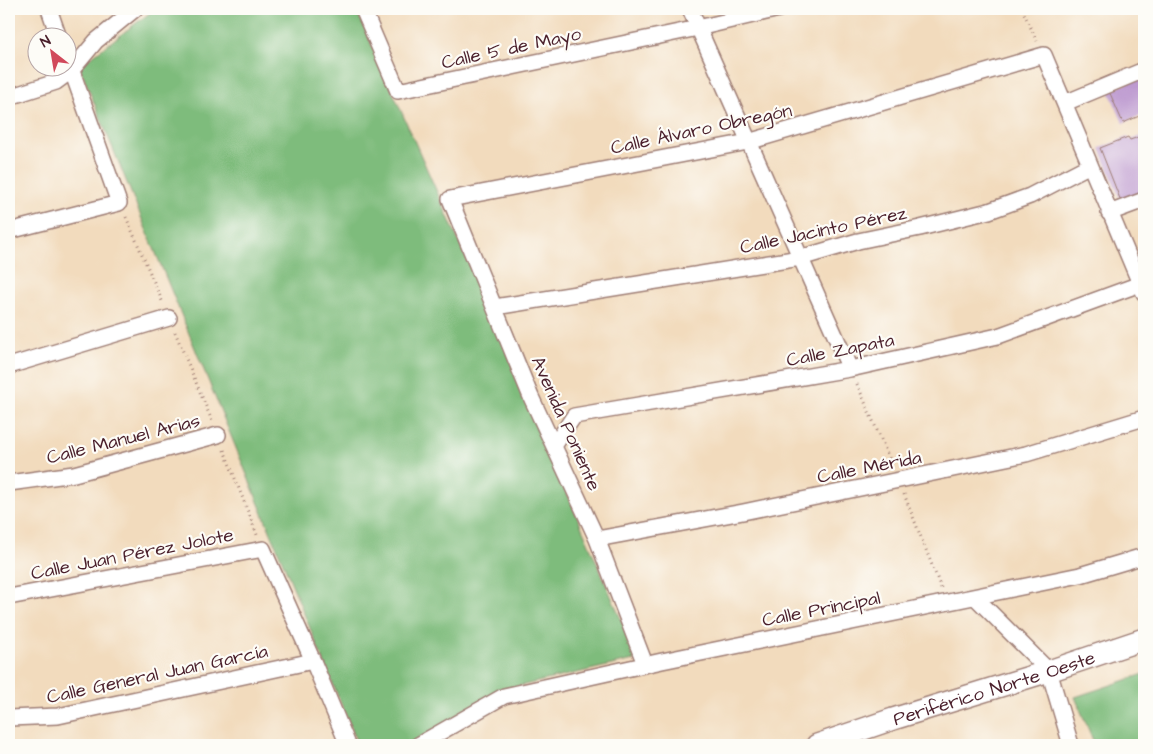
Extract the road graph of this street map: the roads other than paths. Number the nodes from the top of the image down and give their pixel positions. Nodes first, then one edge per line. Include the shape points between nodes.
1 (49, 9) edge
2 (136, 9) edge
3 (363, 9) edge
4 (690, 9) edge
5 (779, 9) edge
6 (56, 28) edge
7 (698, 28) junction
8 (78, 59) edge
9 (1144, 70) edge
10 (60, 78) edge
11 (74, 78) edge
12 (9, 97) edge
13 (1065, 103) junction
14 (748, 142) junction
15 (1090, 165) junction
16 (450, 198) joint
17 (1144, 200) edge
18 (1109, 213) junction
19 (9, 231) edge
20 (800, 258) junction
21 (1142, 288) edge
22 (495, 307) junction
23 (169, 318) road end
24 (9, 366) edge
25 (850, 369) junction
26 (1144, 418) edge
27 (218, 435) dead end
28 (554, 446) junction
29 (9, 484) edge
30 (597, 539) junction
31 (1144, 556) edge
32 (9, 597) edge
33 (975, 597) junction
34 (1144, 639) edge
35 (313, 661) junction
36 (645, 664) junction
37 (1049, 671) junction
38 (9, 718) edge
39 (348, 745) edge
40 (418, 745) edge
41 (817, 745) edge
42 (1071, 745) edge

1 - 6 street
2 - 8 street
3 - 7 street, Calle 5 de Mayo via 398,91
4 - 7 street
5 - 7 street, Calle 5 de Mayo
7 - 14 street
9 - 13 street
10 - 12 street via 56,82
11 - 19 street via 120,203
13 - 14 street, Calle Álvaro Obregón via 1044,55
13 - 15 street
14 - 16 street, Calle Álvaro Obregón
14 - 20 street
15 - 18 street
15 - 20 street, Calle Jacinto Pérez via 1030,196 989,211 858,241
16 - 22 street, Avenida Poniente
17 - 18 street
18 - 21 street
20 - 22 street, Calle Jacinto Pérez
20 - 25 street
21 - 25 street, Calle Zapata via 998,336
22 - 28 street, Avenida Poniente
23 - 24 street
25 - 28 street, Calle Zapata via 574,416
26 - 30 street, Calle Mérida via 1026,454
27 - 29 street, Calle Manuel Arias via 74,474
28 - 30 street, Avenida Poniente
30 - 36 street, Avenida Poniente
31 - 33 street, Calle Principal via 1080,576
32 - 35 street, Calle Juan Pérez Jolote via 263,549
33 - 36 street, Calle Principal
33 - 37 street
34 - 37 main road, Periférico Norte Oeste
35 - 38 street, Calle General Juan García via 58,716
35 - 39 street
36 - 40 street, Calle Principal via 504,696
37 - 41 main road, Periférico Norte Oeste
37 - 42 street

